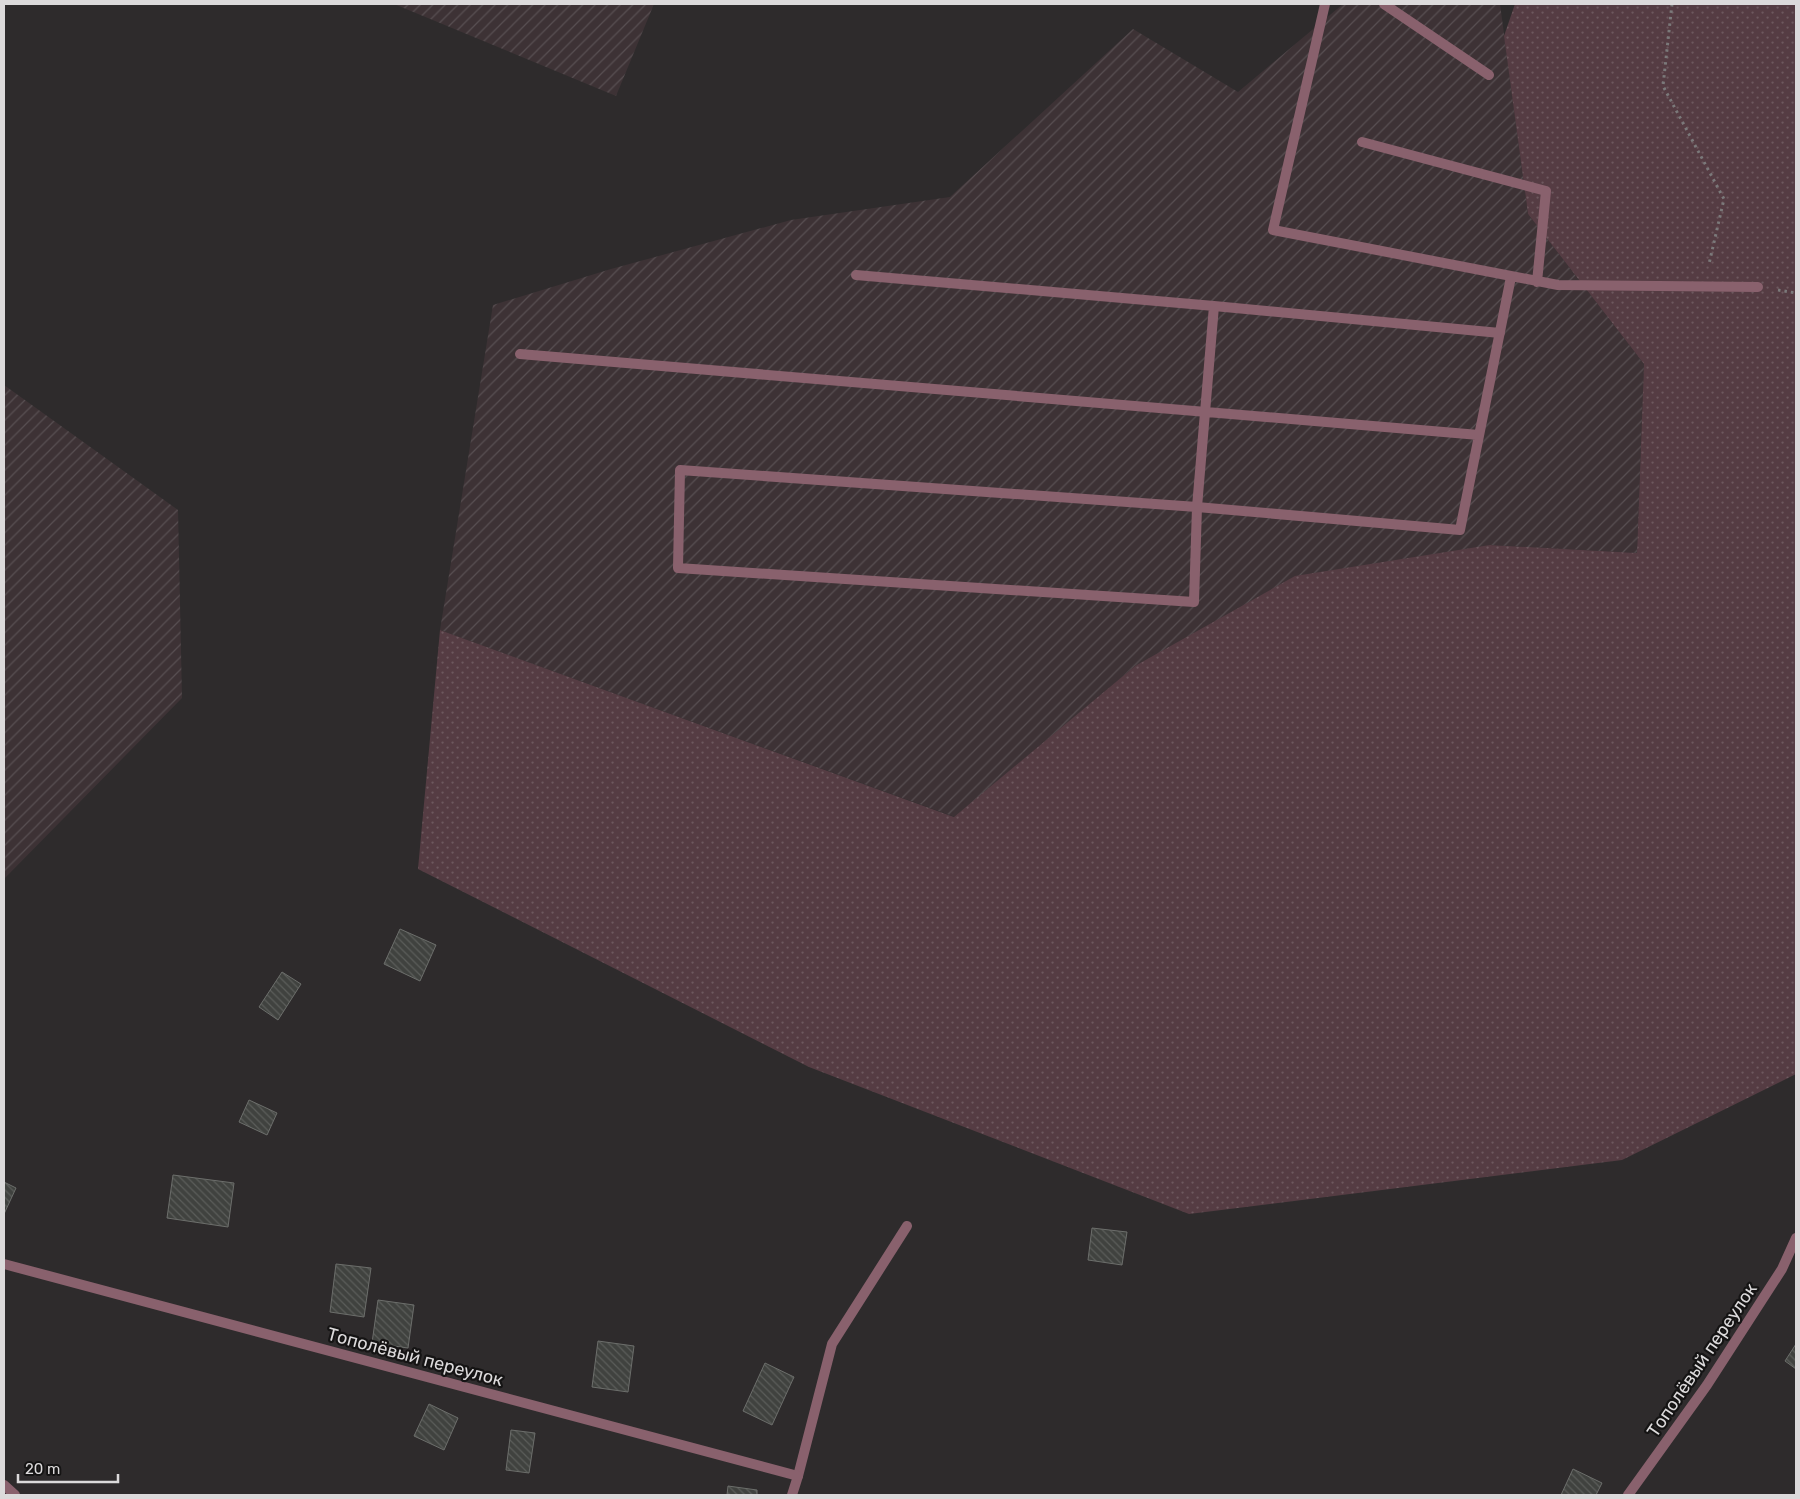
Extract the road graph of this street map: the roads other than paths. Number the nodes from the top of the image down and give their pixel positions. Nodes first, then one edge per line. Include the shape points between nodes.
1 (1325, 4) edge
2 (1384, 4) edge
3 (1489, 76) dead end
4 (1362, 142) dead end
5 (856, 275) dead end
6 (1511, 277) junction
7 (1537, 282) junction
8 (1758, 287) dead end
9 (1214, 306) junction
10 (1500, 333) junction
11 (520, 354) dead end
12 (1205, 412) junction
13 (1479, 435) junction
14 (1197, 507) junction
15 (907, 1226) dead end
16 (1796, 1238) edge
17 (4, 1264) edge
18 (798, 1476) junction
19 (4, 1485) edge
20 (15, 1495) edge
21 (792, 1495) edge
22 (1628, 1495) edge

1 - 6 street via 1273,230
2 - 3 street
4 - 7 street via 1546,191
5 - 9 street
6 - 7 street
6 - 10 street
7 - 8 street via 1558,285
9 - 10 street
9 - 12 street
10 - 13 street
11 - 12 street
12 - 13 street
12 - 14 street
13 - 14 street via 1460,530
14 - 14 street via 1194,602 678,568 680,470
15 - 18 street via 832,1344
16 - 22 street, Тополёвый переулок via 1782,1269 1707,1386
17 - 18 street, Тополёвый переулок
18 - 21 street
19 - 20 street

